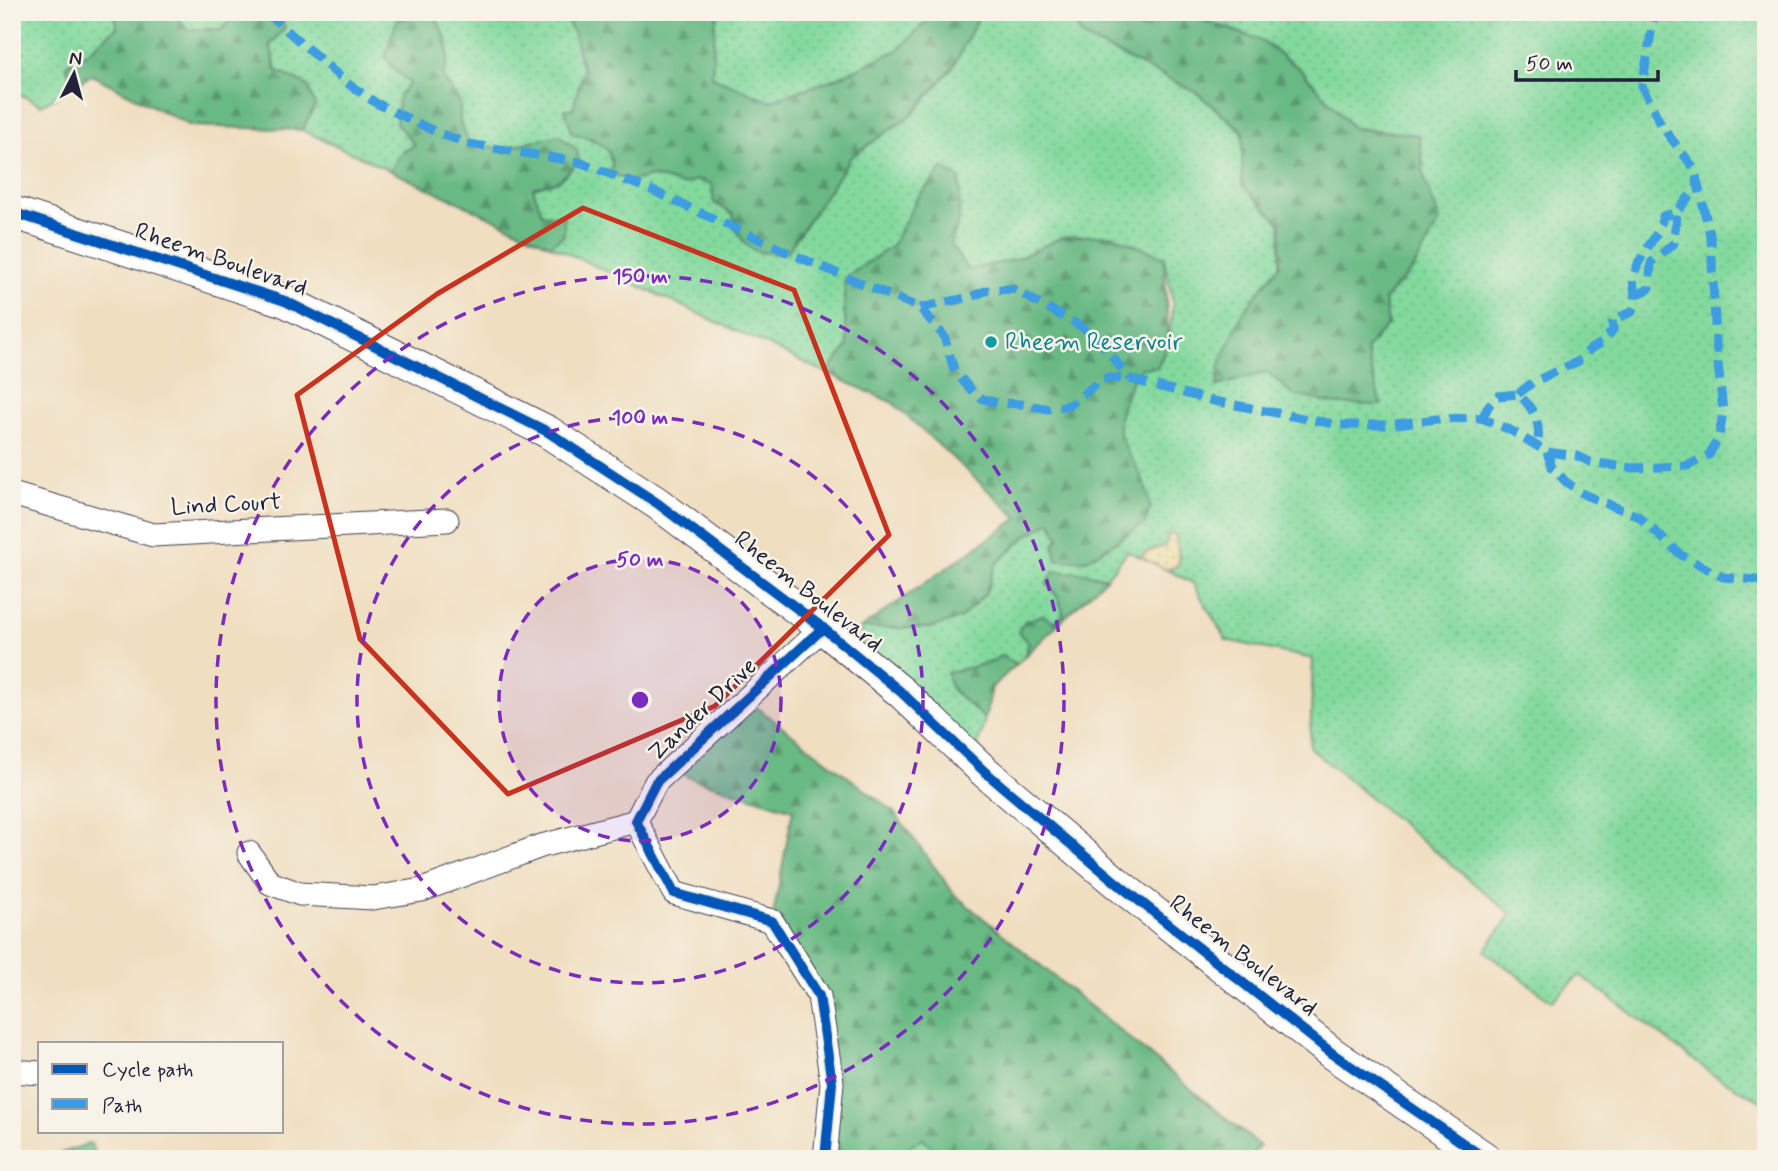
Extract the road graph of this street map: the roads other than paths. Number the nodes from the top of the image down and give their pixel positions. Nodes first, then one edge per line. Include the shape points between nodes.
1 (12, 212) edge
2 (12, 494) edge
3 (447, 520) dead end
4 (823, 628) junction
5 (636, 821) junction
6 (249, 853) dead end
7 (12, 1071) edge
8 (38, 1073) edge
9 (825, 1159) edge
10 (1486, 1159) edge

1 - 4 street, Rheem Boulevard via 285,301 548,432 657,503
2 - 3 street, Lind Court via 153,535
4 - 5 street, Zander Drive via 656,782
4 - 10 street, Rheem Boulevard via 1118,884 1334,1054
5 - 6 street via 541,846 422,890 373,898 290,891 270,883
5 - 9 street via 674,893 772,921 820,996 832,1083
7 - 8 street

